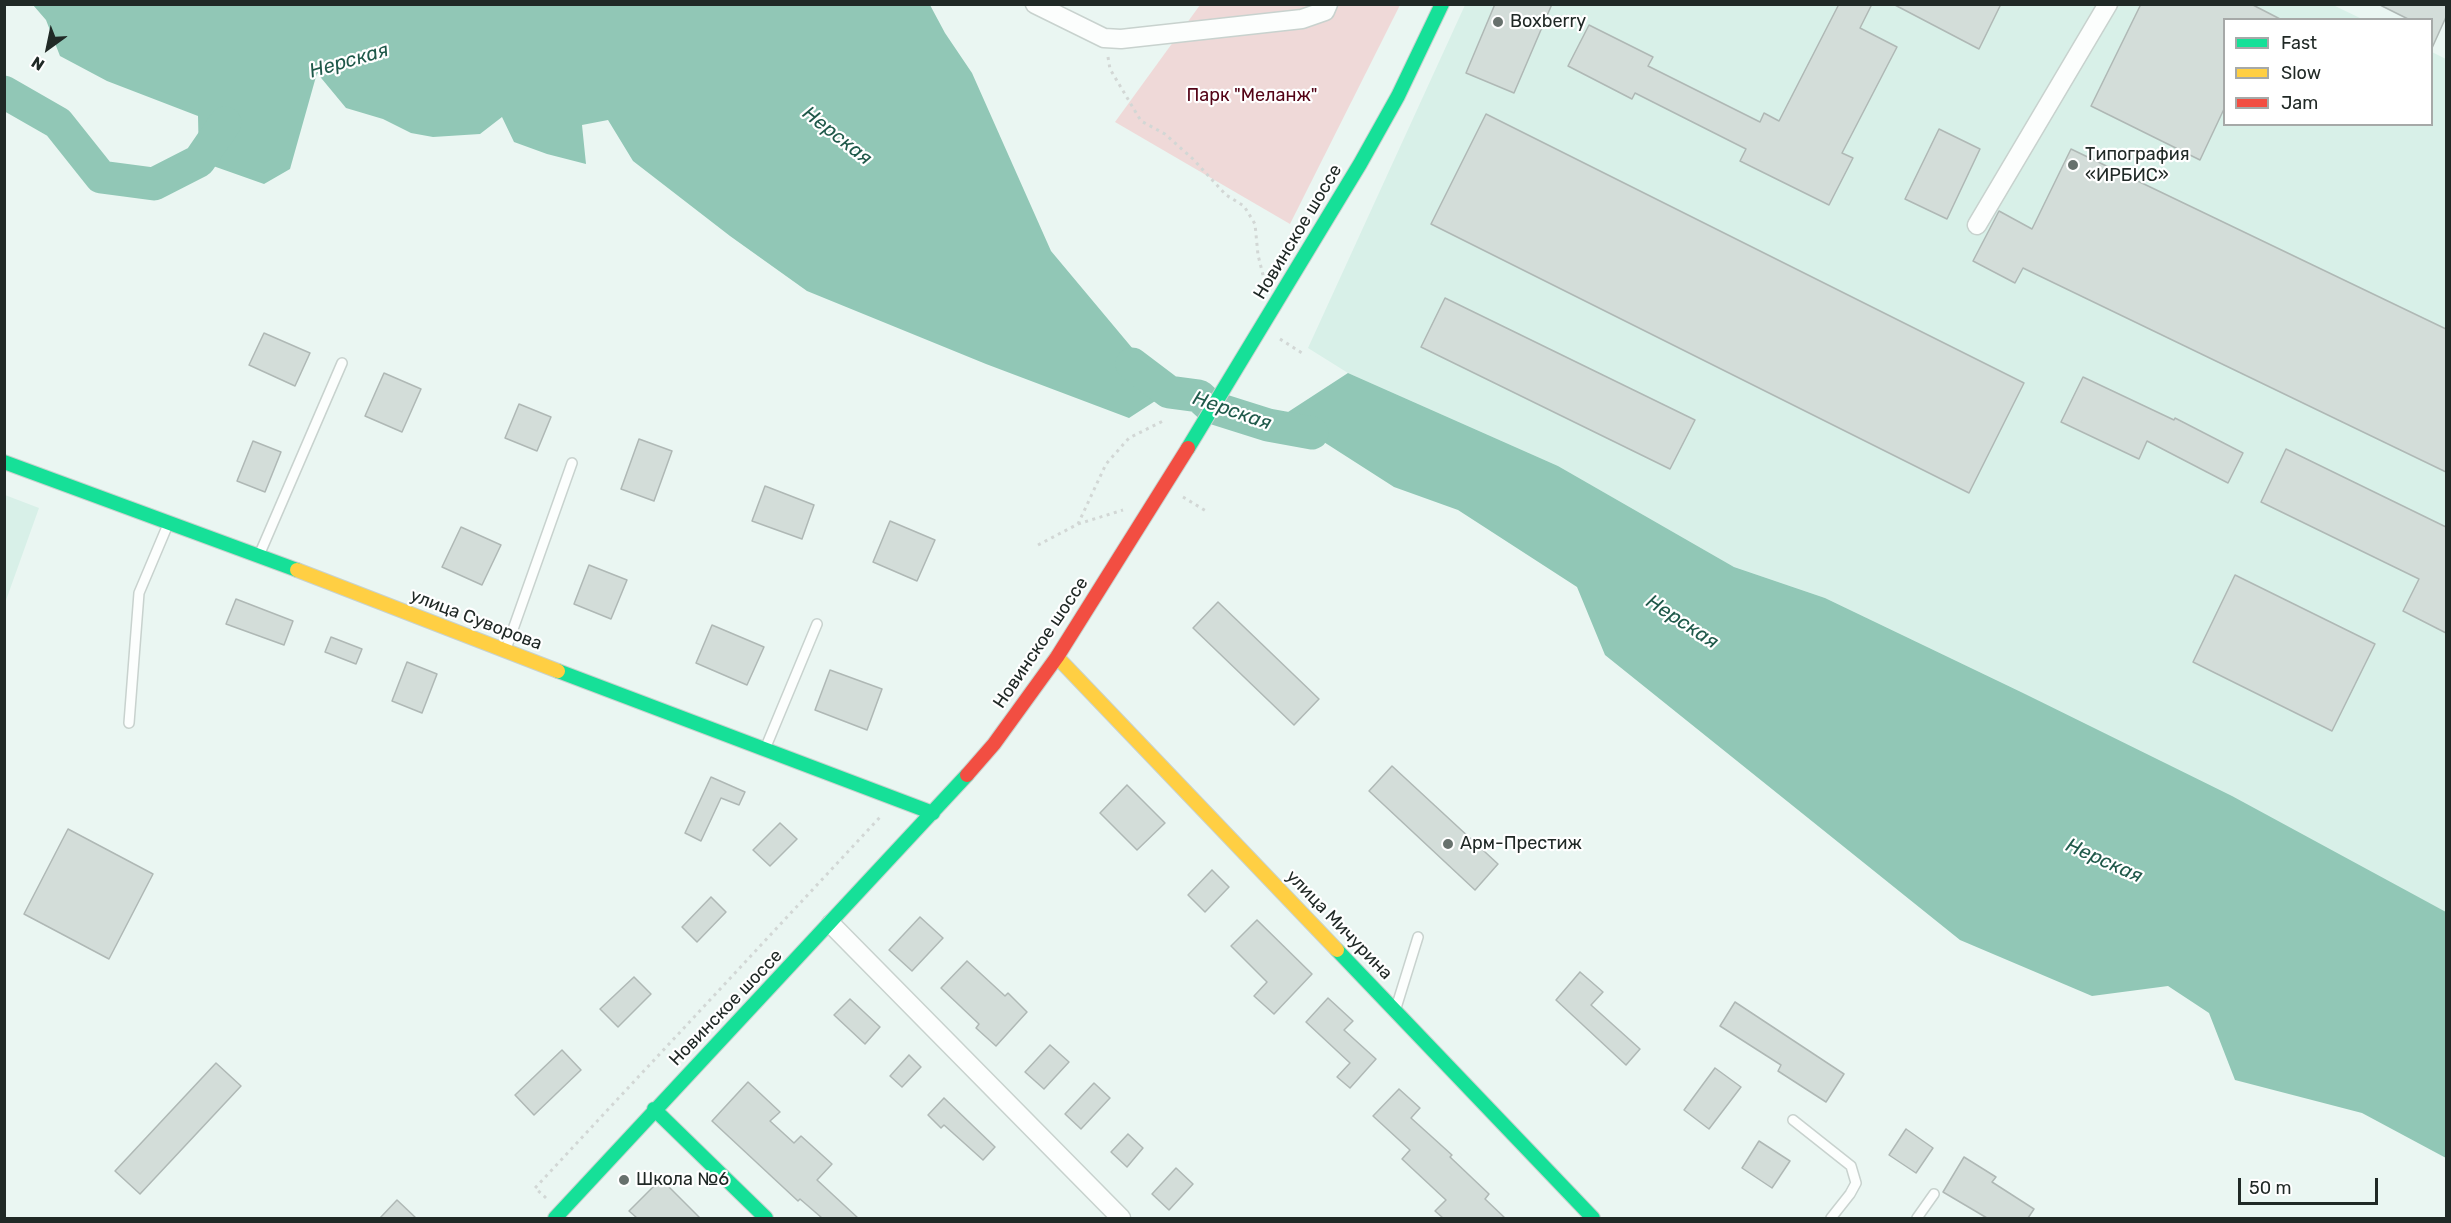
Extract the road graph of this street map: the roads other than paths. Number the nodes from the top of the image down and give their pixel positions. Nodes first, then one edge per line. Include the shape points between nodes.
1 (1035, 4) edge
2 (1329, 4) edge
3 (1442, 4) edge
4 (2108, 4) edge
5 (1977, 225) dead end
6 (342, 363) dead end
7 (4, 462) edge
8 (572, 464) dead end
9 (169, 522) junction
10 (260, 555) junction
11 (817, 624) dead end
12 (505, 651) junction
13 (1057, 657) junction
14 (129, 723) dead end
15 (765, 749) junction
16 (933, 813) junction
17 (831, 924) junction
18 (1418, 936) dead end
19 (1395, 1010) junction
20 (654, 1109) junction
21 (1793, 1120) dead end
22 (1934, 1194) dead end
23 (558, 1216) edge
24 (766, 1218) edge
25 (1121, 1218) edge
26 (1593, 1218) edge
27 (1831, 1218) edge
28 (1917, 1218) edge

1 - 2 street via 1104,38 1121,39 1302,19 1325,11
3 - 13 street, Новинское шоссе via 1360,165
4 - 5 street
6 - 10 lane
7 - 9 street, улица Суворова
8 - 12 lane
9 - 10 street, улица Суворова
9 - 14 lane via 139,593
10 - 12 street, улица Суворова
11 - 15 lane
12 - 15 street, улица Суворова
13 - 16 street, Новинское шоссе via 994,744
13 - 19 street, улица Мичурина
15 - 16 street, улица Суворова
16 - 17 street, Новинское шоссе
17 - 20 street, Новинское шоссе
17 - 25 street
18 - 19 lane
19 - 26 street, улица Мичурина
20 - 23 street, Новинское шоссе
20 - 24 street
21 - 27 lane via 1851,1166 1856,1183
22 - 28 lane

